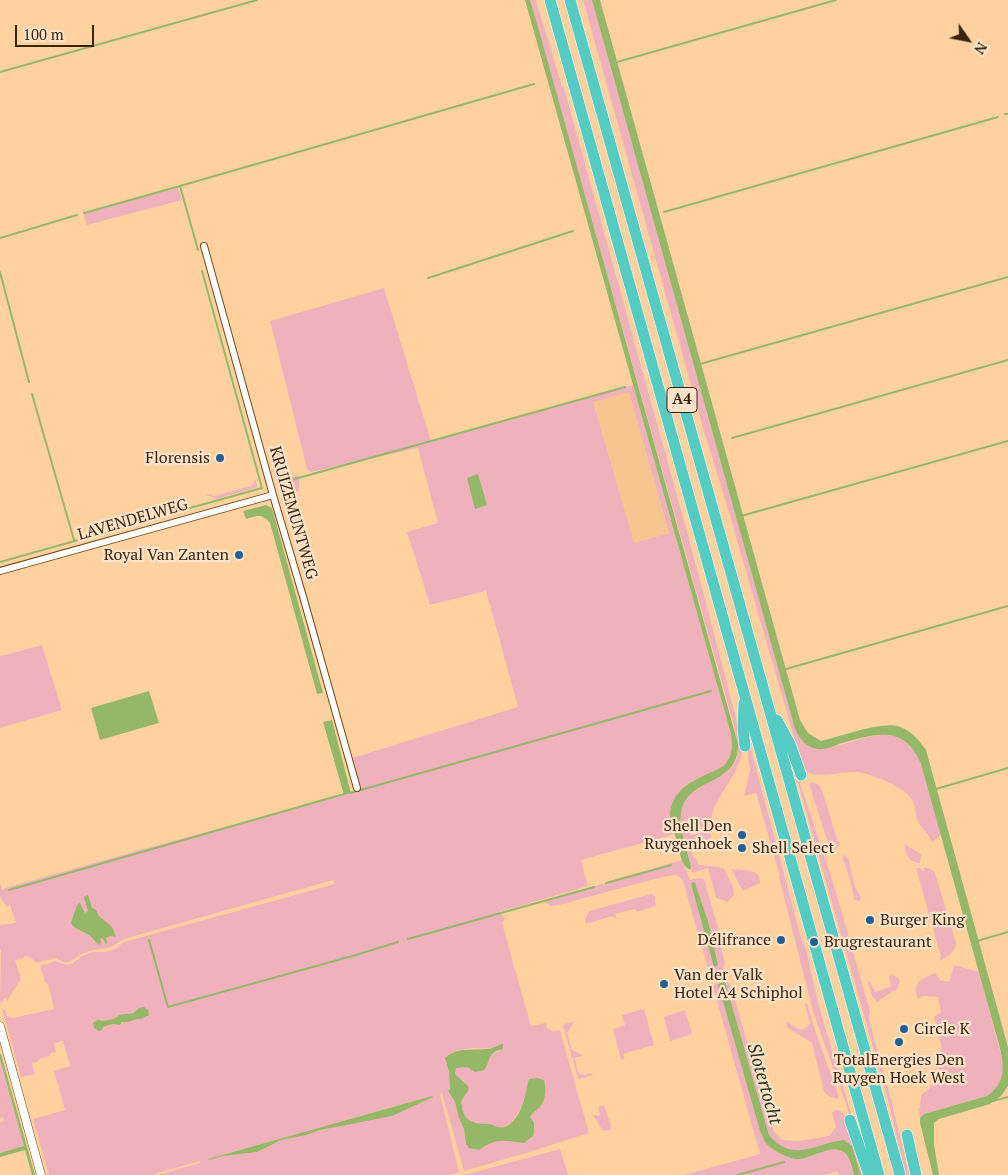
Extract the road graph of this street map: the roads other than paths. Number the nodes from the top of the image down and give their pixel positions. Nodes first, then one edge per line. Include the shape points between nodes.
1 (550, 0) edge
2 (570, 0) edge
3 (204, 246) dead end
4 (273, 495) junction
5 (0, 572) edge
6 (745, 694) junction
7 (767, 702) junction
8 (745, 746) dead end
9 (801, 775) dead end
10 (357, 788) dead end
11 (0, 1026) edge
12 (3, 1046) edge
13 (850, 1120) dead end
14 (907, 1135) dead end
15 (41, 1175) edge
16 (869, 1175) edge
17 (879, 1175) edge
18 (900, 1175) edge
19 (916, 1175) edge

1 - 6 highway, A4
2 - 7 highway, A4
3 - 4 street, KRUIZEMUNTWEG
4 - 5 street, LAVENDELWEG
4 - 10 street, KRUIZEMUNTWEG
6 - 8 highway, A4 via 742,729
6 - 17 highway, A4
7 - 9 highway, A4 via 790,744
7 - 18 highway, A4
11 - 12 street
12 - 15 street
13 - 16 highway
14 - 19 highway

